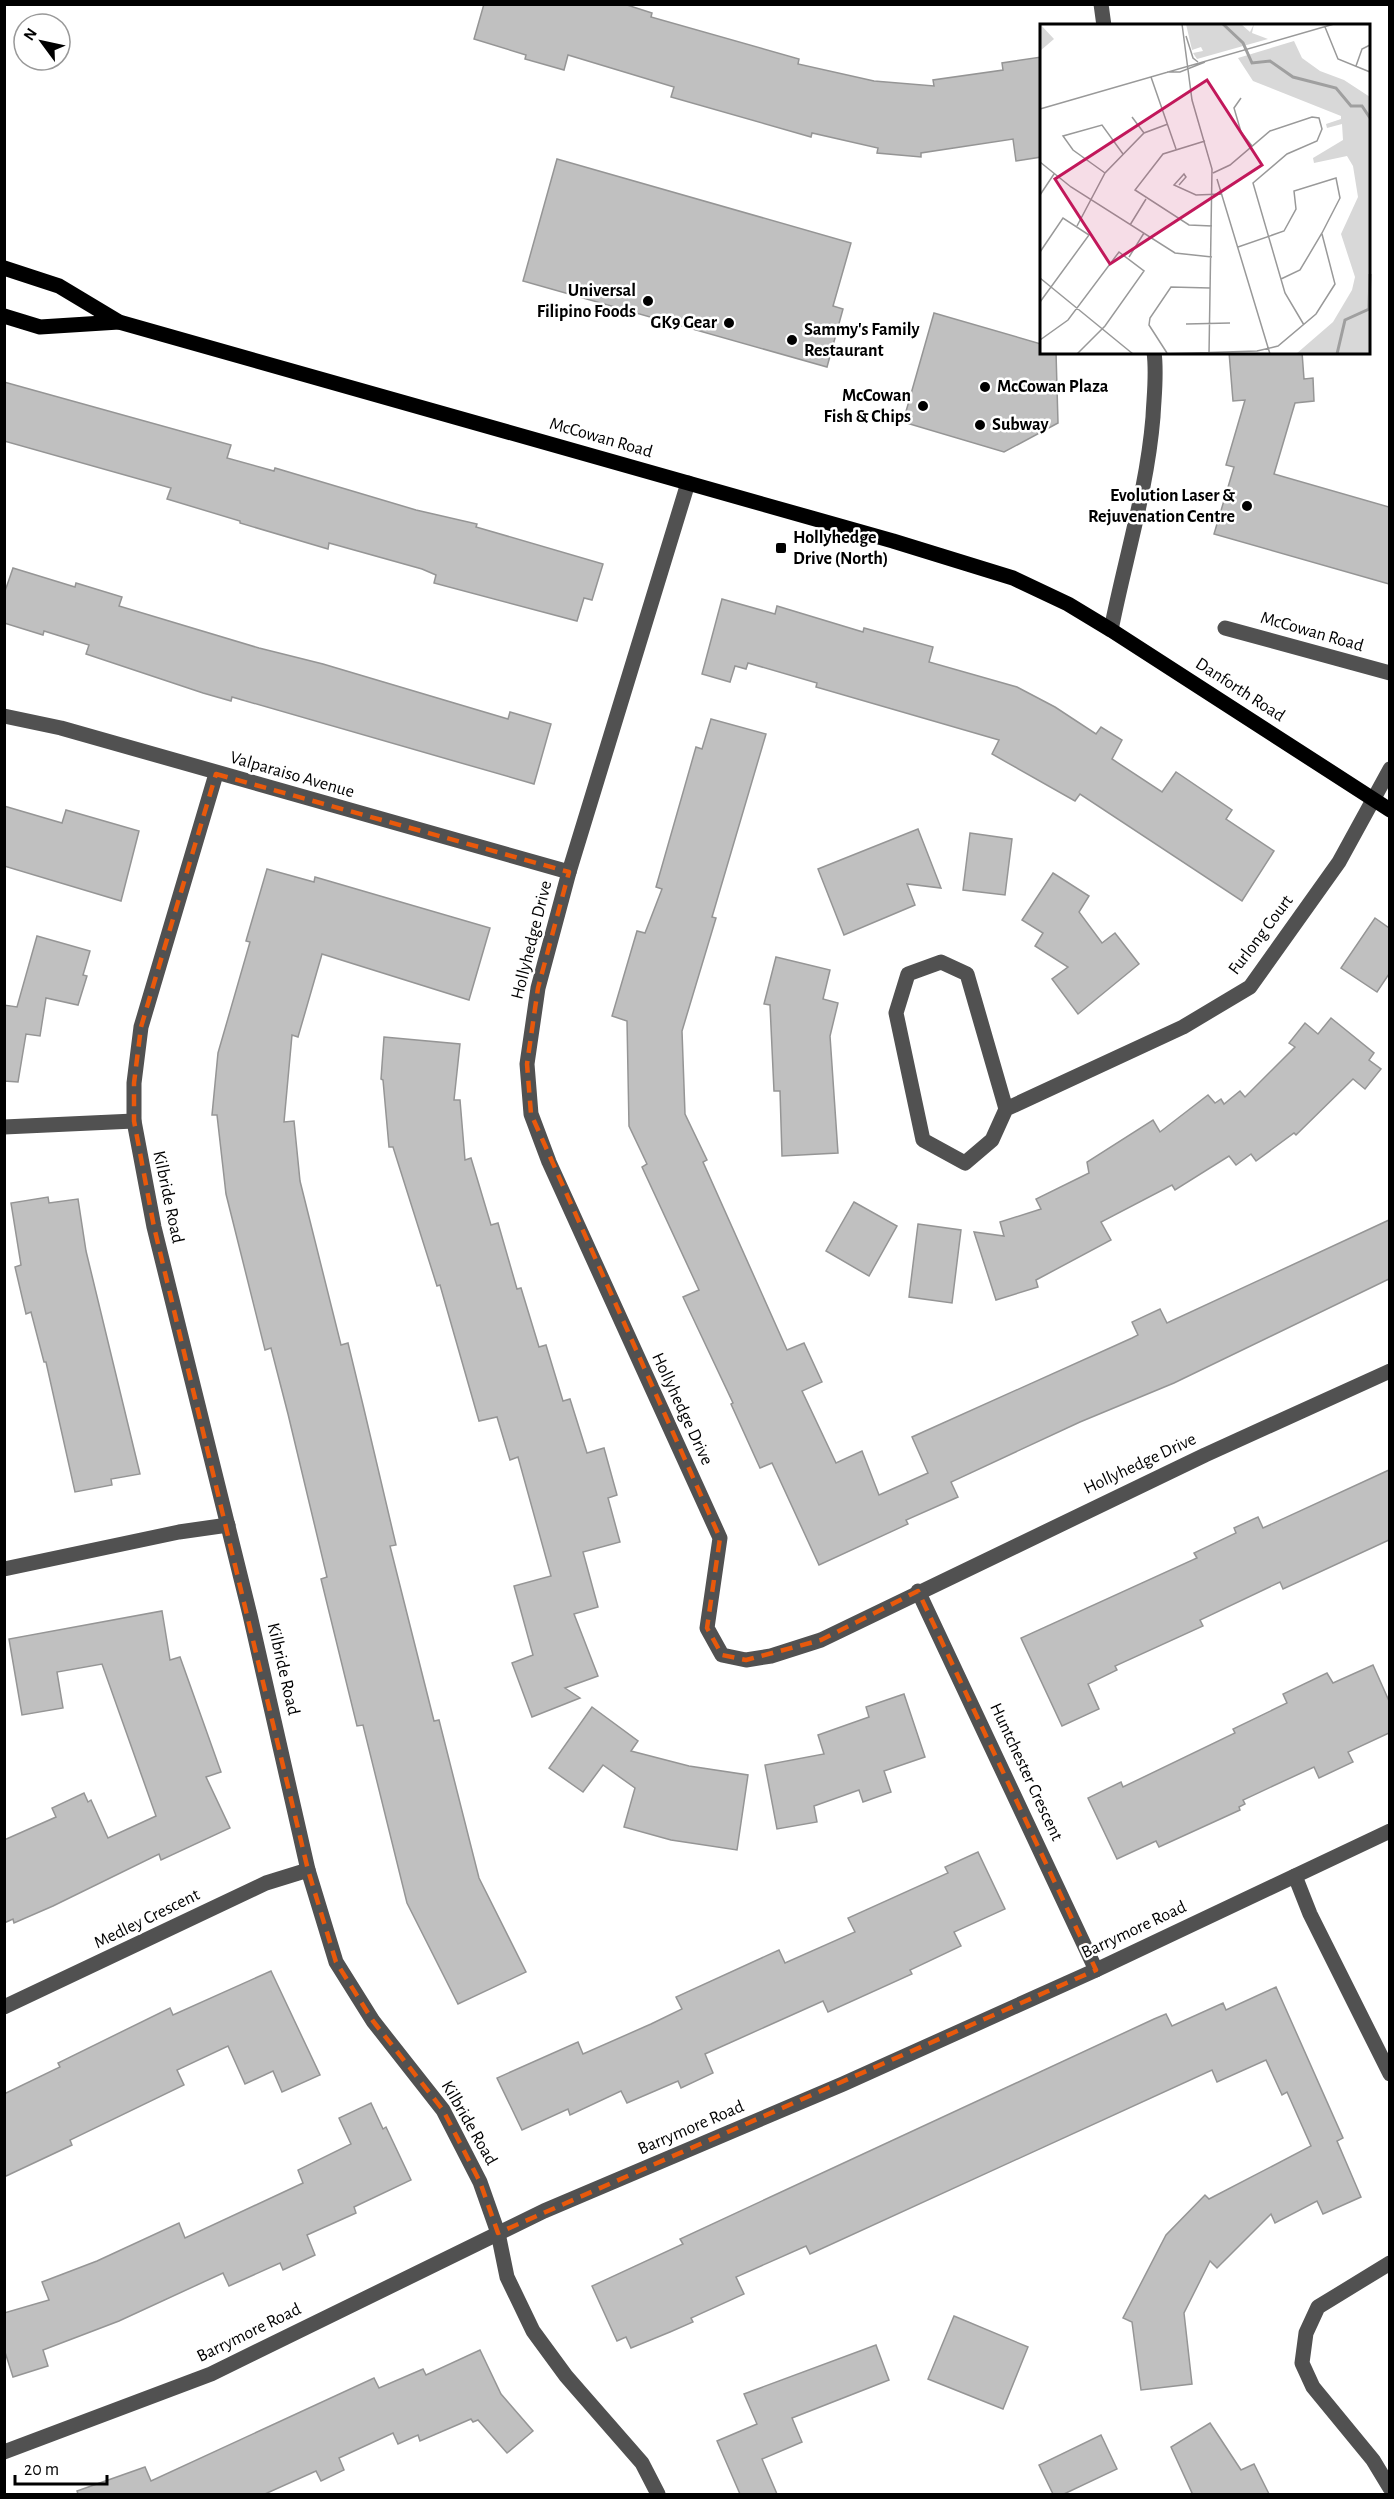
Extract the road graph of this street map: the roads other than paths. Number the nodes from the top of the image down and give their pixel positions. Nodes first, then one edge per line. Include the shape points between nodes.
1 (1101, 4) edge
2 (1104, 24) edge
3 (4, 268) edge
4 (4, 315) edge
5 (119, 322) junction
6 (1154, 354) edge
7 (688, 483) junction
8 (1068, 604) joint
9 (1225, 628) dead end
10 (1111, 630) junction
11 (1389, 674) edge
12 (4, 716) edge
13 (1389, 769) edge
14 (216, 774) junction
15 (1374, 801) junction
16 (1389, 810) edge
17 (569, 872) junction
18 (1006, 1108) junction
19 (134, 1121) junction
20 (4, 1127) edge
21 (1389, 1371) edge
22 (228, 1526) junction
23 (4, 1569) edge
24 (918, 1591) junction
25 (1389, 1831) edge
26 (309, 1870) junction
27 (1295, 1876) junction
28 (1096, 1970) junction
29 (4, 2007) edge
30 (1389, 2074) edge
31 (498, 2233) junction
32 (1389, 2263) edge
33 (4, 2452) edge
34 (1389, 2488) edge
35 (658, 2494) edge

1 - 2 street
3 - 5 main road, McCowan Road via 59,286
4 - 5 main road, McCowan Road via 40,327
5 - 7 main road, McCowan Road
6 - 10 street via 1150,451
7 - 8 main road, McCowan Road via 979,566
7 - 17 street, Hollyhedge Drive
8 - 10 main road, Danforth Road
9 - 11 street, McCowan Road
10 - 15 main road, Danforth Road
12 - 14 street, Valparaiso Avenue via 61,728
13 - 15 street, Furlong Court
14 - 17 street, Valparaiso Avenue
14 - 19 street, Kilbride Road via 141,1027
15 - 16 main road, Danforth Road
15 - 18 street, Furlong Court via 1339,862 1250,987 1183,1027
17 - 24 street, Hollyhedge Drive via 538,988 527,1064 531,1114 606,1291 720,1538 707,1629 722,1655 746,1660 771,1656 820,1640
18 - 18 street via 992,1140 965,1163 923,1140 896,1013 908,974 940,962 967,974
19 - 20 street
19 - 22 street, Kilbride Road via 154,1227
21 - 24 street, Hollyhedge Drive
22 - 23 street via 179,1532
22 - 26 street, Kilbride Road
24 - 28 street, Huntchester Crescent
25 - 27 street, Barrymore Road
26 - 29 street, Medley Crescent via 266,1883
26 - 31 street, Kilbride Road via 336,1962 373,2020 443,2110 480,2182
27 - 28 street, Barrymore Road
27 - 30 street
28 - 31 street, Barrymore Road
31 - 33 street, Barrymore Road via 212,2374
31 - 35 street, Kilbride Road via 507,2277 533,2331 566,2376 642,2463
32 - 34 street via 1318,2307 1306,2333 1302,2363 1313,2387 1373,2460

